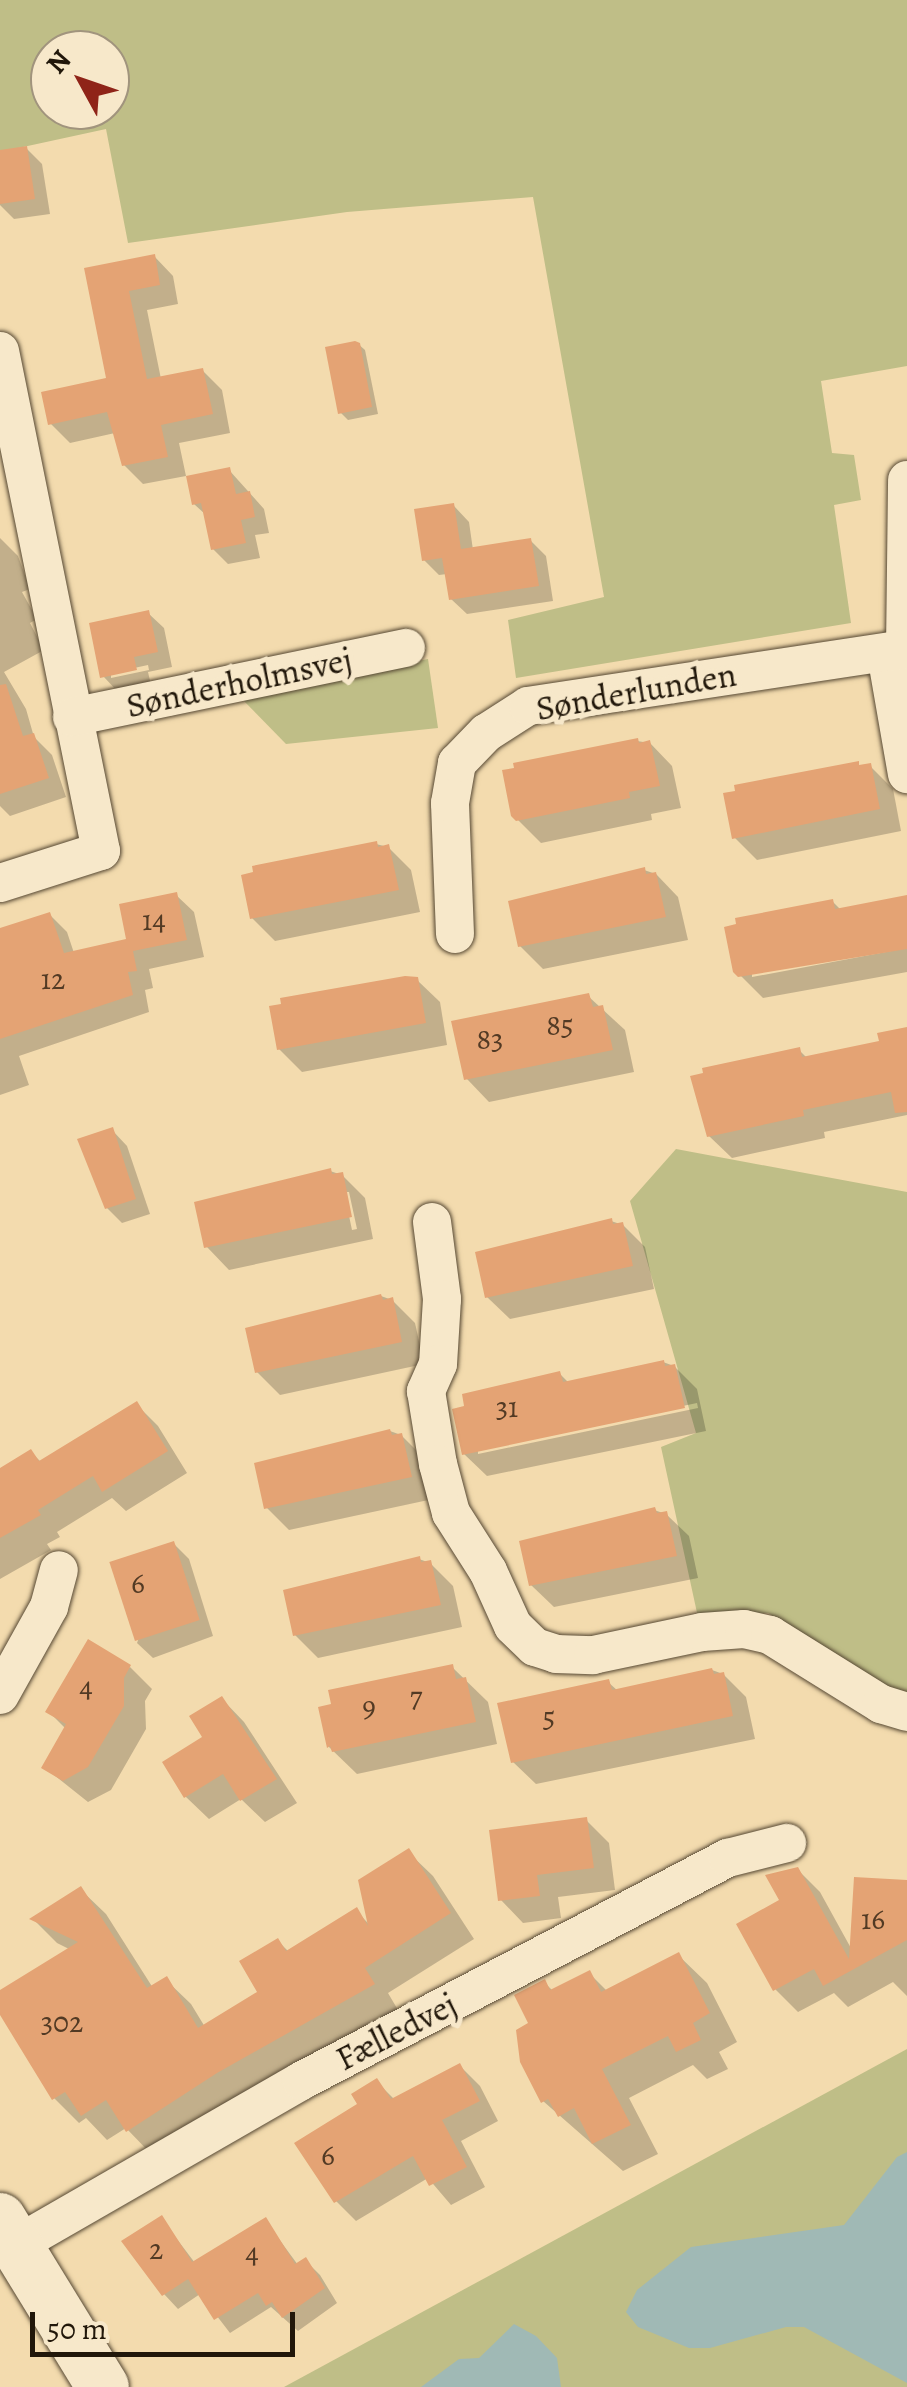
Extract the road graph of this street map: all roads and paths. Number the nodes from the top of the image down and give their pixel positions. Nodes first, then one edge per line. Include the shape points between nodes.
1 (0, 351) edge
2 (907, 480) edge
3 (406, 648) dead end
4 (899, 651) edge
5 (72, 717) junction
6 (907, 774) edge
7 (0, 883) edge
8 (455, 934) dead end
9 (432, 1222) dead end
10 (60, 1570) dead end
11 (0, 1695) edge
12 (907, 1712) edge
13 (787, 1843) dead end
14 (8, 2232) edge
15 (103, 2387) edge

1 - 5 street
2 - 4 street
3 - 5 street, Sønderholmsvej
4 - 6 street
4 - 8 street, Sønderlunden via 528,706 457,763 450,802
5 - 7 street via 102,851
9 - 12 street via 442,1299 438,1364 426,1391 438,1464 451,1513 513,1626 556,1654 593,1655 702,1632 757,1632 881,1704
10 - 11 street via 49,1606
13 - 14 street, Fælledvej via 728,1858
14 - 15 street

